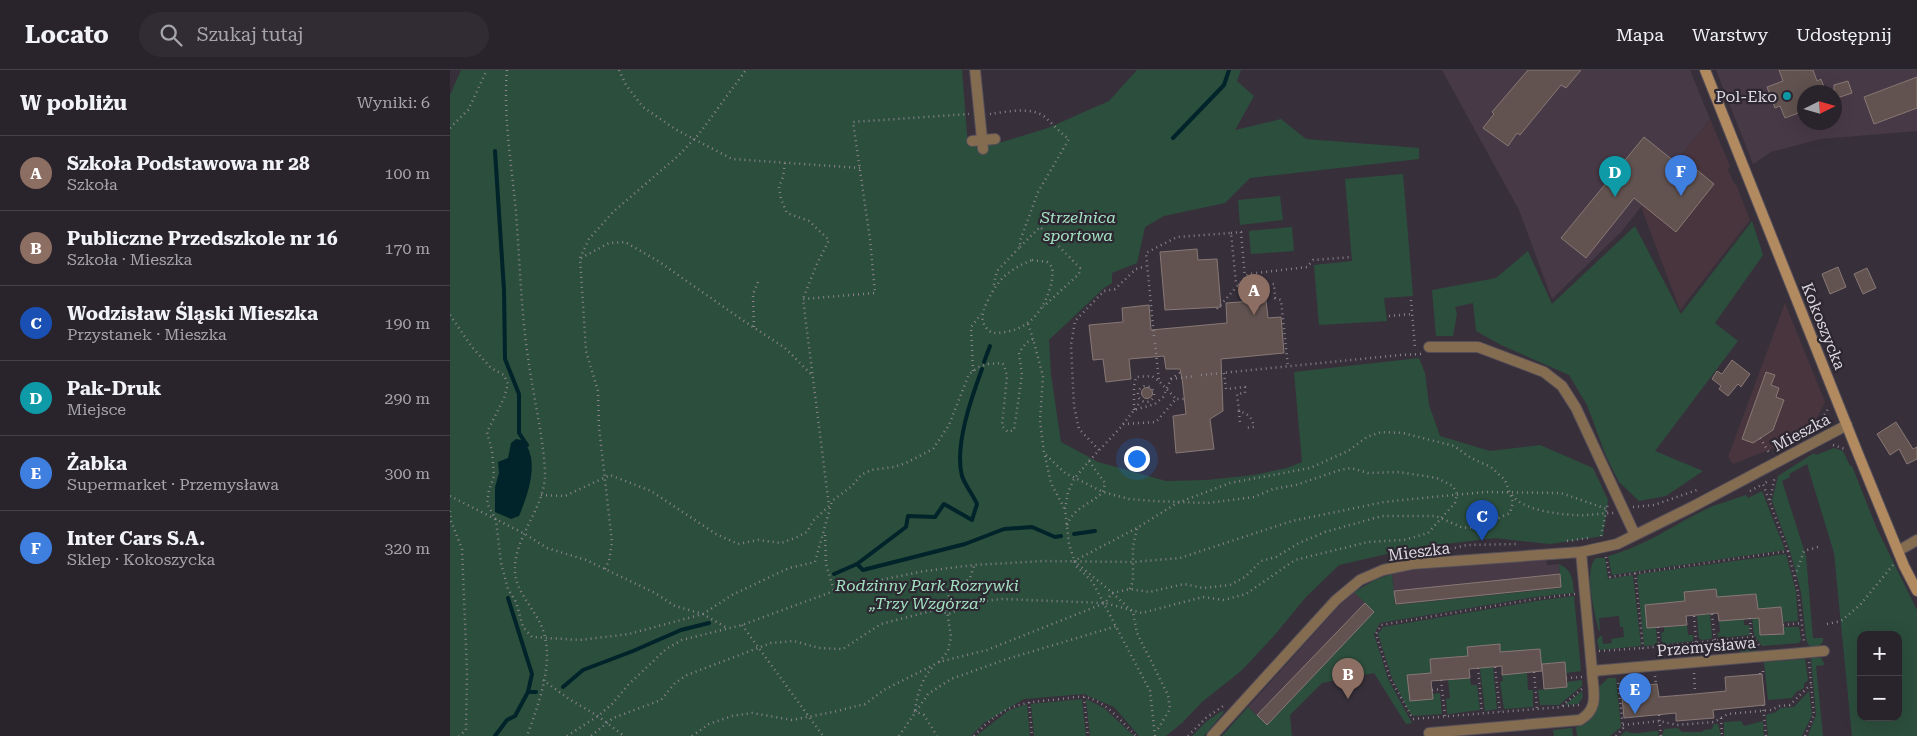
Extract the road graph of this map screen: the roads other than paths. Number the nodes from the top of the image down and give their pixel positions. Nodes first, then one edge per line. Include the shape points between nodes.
1 (975, 70) edge
2 (1706, 70) edge
3 (995, 139) dead end
4 (1427, 351) road end
5 (1847, 425) junction
6 (1635, 535) junction
7 (1917, 540) edge
8 (1898, 551) junction
9 (1581, 552) junction
10 (1917, 591) edge
11 (1824, 651) dead end
12 (1586, 672) junction
13 (1429, 733) dead end
14 (1212, 736) edge

1 - 3 street via 979,144
2 - 5 street, Kokoszycka
4 - 6 street via 1478,347 1544,372 1562,386 1576,408
5 - 6 street, Mieszka
5 - 8 street, Kokoszycka
6 - 9 street, Mieszka via 1617,544
7 - 8 street
8 - 10 street, Kokoszycka
9 - 12 street
9 - 14 street, Mieszka via 1412,564 1383,570 1360,580 1336,600
11 - 12 street, Przemysława via 1803,647
12 - 13 street via 1594,704 1590,714 1580,720

